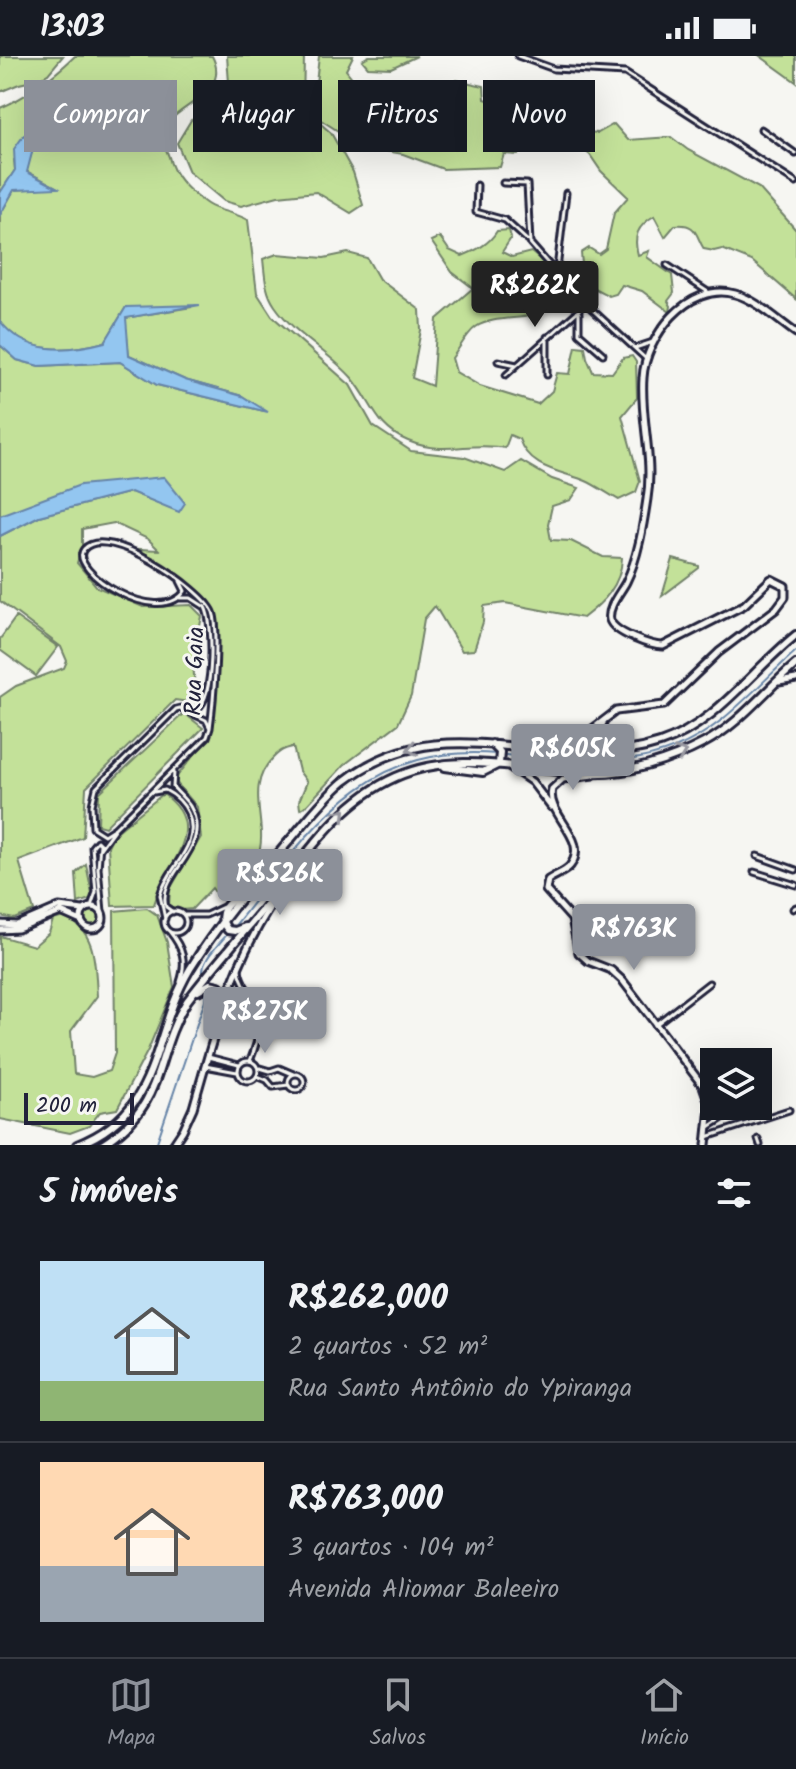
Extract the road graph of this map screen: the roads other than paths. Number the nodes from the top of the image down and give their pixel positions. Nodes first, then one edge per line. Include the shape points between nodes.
1 (518, 56) edge
2 (761, 129) dead end
3 (796, 154) edge
4 (784, 173) junction
5 (796, 177) edge
6 (503, 183) dead end
7 (796, 183) edge
8 (477, 185) dead end
9 (566, 193) dead end
10 (530, 243) junction
11 (667, 265) dead end
12 (557, 271) junction
13 (711, 294) junction
14 (584, 302) junction
15 (579, 310) junction
16 (796, 333) edge
17 (547, 337) junction
18 (653, 342) junction
19 (635, 348) junction
20 (603, 354) dead end
21 (645, 358) junction
22 (498, 361) dead end
23 (517, 365) junction
24 (506, 375) dead end
25 (547, 375) dead end
26 (180, 581) junction
27 (178, 598) junction
28 (796, 635) edge
29 (796, 664) edge
30 (796, 679) edge
31 (774, 684) junction
32 (180, 708) junction
33 (624, 708) junction
34 (210, 728) junction
35 (489, 743) junction
36 (530, 747) junction
37 (627, 751) junction
38 (502, 765) junction
39 (177, 766) junction
40 (606, 773) junction
41 (150, 793) junction
42 (92, 825) junction
43 (565, 825) junction
44 (115, 828) junction
45 (93, 843) junction
46 (99, 850) junction
47 (757, 856) dead end
48 (303, 859) junction
49 (268, 866) junction
50 (796, 870) edge
51 (754, 872) dead end
52 (796, 885) edge
53 (226, 904) junction
54 (91, 906) junction
55 (83, 910) junction
56 (102, 912) junction
57 (173, 912) junction
58 (184, 915) junction
59 (165, 919) junction
60 (81, 921) junction
61 (252, 922) junction
62 (223, 924) junction
63 (0, 927) edge
64 (169, 931) junction
65 (239, 965) junction
66 (709, 983) dead end
67 (231, 986) junction
68 (244, 986) junction
69 (176, 994) junction
70 (187, 1001) junction
71 (223, 1010) junction
72 (655, 1025) junction
73 (208, 1056) junction
74 (250, 1061) junction
75 (239, 1065) junction
76 (205, 1066) junction
77 (258, 1068) junction
78 (270, 1071) junction
79 (238, 1072) junction
80 (293, 1074) junction
81 (257, 1076) junction
82 (267, 1080) junction
83 (288, 1085) junction
84 (789, 1110) dead end
85 (720, 1120) edge
86 (709, 1127) junction
87 (707, 1137) junction
88 (758, 1139) dead end
89 (77, 1145) edge
90 (102, 1145) edge
91 (173, 1145) edge
92 (706, 1145) edge
93 (760, 1145) edge

1 - 4 street via 554,69 625,73
2 - 3 street
4 - 5 street
4 - 7 street
6 - 10 street via 527,184
8 - 10 street via 476,212 505,220
9 - 12 street
10 - 12 street
11 - 13 street
12 - 14 street
13 - 16 main road via 747,299
13 - 18 main road via 680,309
14 - 15 street
14 - 19 street
15 - 17 street
15 - 20 street via 579,333
17 - 23 street
17 - 25 street
18 - 19 street
18 - 21 main road
19 - 21 street
21 - 33 main road via 649,490 629,574 610,613 613,625 663,646 749,602 771,579 782,583 786,593 776,609 719,652 664,705
22 - 23 street
23 - 24 street
26 - 27 street, Rua Gaia via 185,592
26 - 27 street, Rua Gaia via 129,547 101,543 81,556 83,566 122,595 153,604
26 - 34 street, Rua Gaia via 206,601 214,619
27 - 32 street, Rua Gaia via 191,598 205,607 211,637 205,701 195,709
28 - 37 main road via 697,725
29 - 31 main road
30 - 31 main road
40 -> 31 main road via 661,761 706,742 737,721
32 - 34 street via 204,718
32 - 42 street via 96,788
33 - 36 main road via 574,743
33 - 37 main road via 597,734 603,747
34 - 39 street
35 - 36 main road
35 - 38 main road via 500,752
35 -> 49 main road via 425,745 372,765 327,797
36 - 37 main road via 591,754
38 - 40 main road
38 - 43 main road via 532,782
48 -> 38 main road via 338,816 394,778 428,767 483,772
39 - 41 street
39 - 57 street via 171,782 190,807 195,831 192,847 164,893 166,907
40 - 43 main road via 554,785 550,800
41 - 44 street
41 - 59 street via 169,792 190,819 188,845 160,895
42 - 44 street via 100,835
42 - 45 street
43 - 72 main road via 572,836 573,861 548,880 546,890 572,919 579,953 616,974
44 - 46 street
45 - 46 street via 99,843
45 - 54 street via 96,892
46 - 56 street
47 - 50 street
48 - 61 main road
48 - 65 main road via 258,924
49 - 53 main road
49 - 62 main road
51 - 52 street
53 - 58 street via 206,915
53 - 62 main road
54 - 55 main road
54 - 56 main road
55 - 60 main road
55 - 63 main road via 59,907
56 - 60 main road via 95,929
57 - 58 street
57 - 59 street
58 - 64 street via 182,930
59 - 64 street
60 - 63 main road via 61,912 18,929
61 - 62 main road via 239,930
61 - 70 main road
62 - 69 main road
64 - 69 street via 184,956
65 - 67 main road
65 - 68 street
66 - 72 street
67 - 68 street
67 - 71 main road
68 - 74 street via 260,1021
69 - 89 main road via 138,1099 113,1126
70 - 71 main road via 202,987 215,984 224,994
70 - 90 main road via 148,1100
71 - 73 main road
72 - 86 main road via 703,1086 710,1106
73 - 75 street
73 - 76 main road
74 - 75 street
74 - 77 street
75 - 79 street
76 - 79 street
76 - 91 main road via 190,1118
77 - 78 street
77 - 81 street
78 - 80 street
78 - 82 street
79 - 81 street via 246,1081
80 - 83 street
80 - 83 street via 302,1076 303,1086 294,1090
81 - 82 street
82 - 83 street via 275,1087
84 - 87 street
85 - 86 street
86 - 87 main road
87 - 92 main road
88 - 93 street

